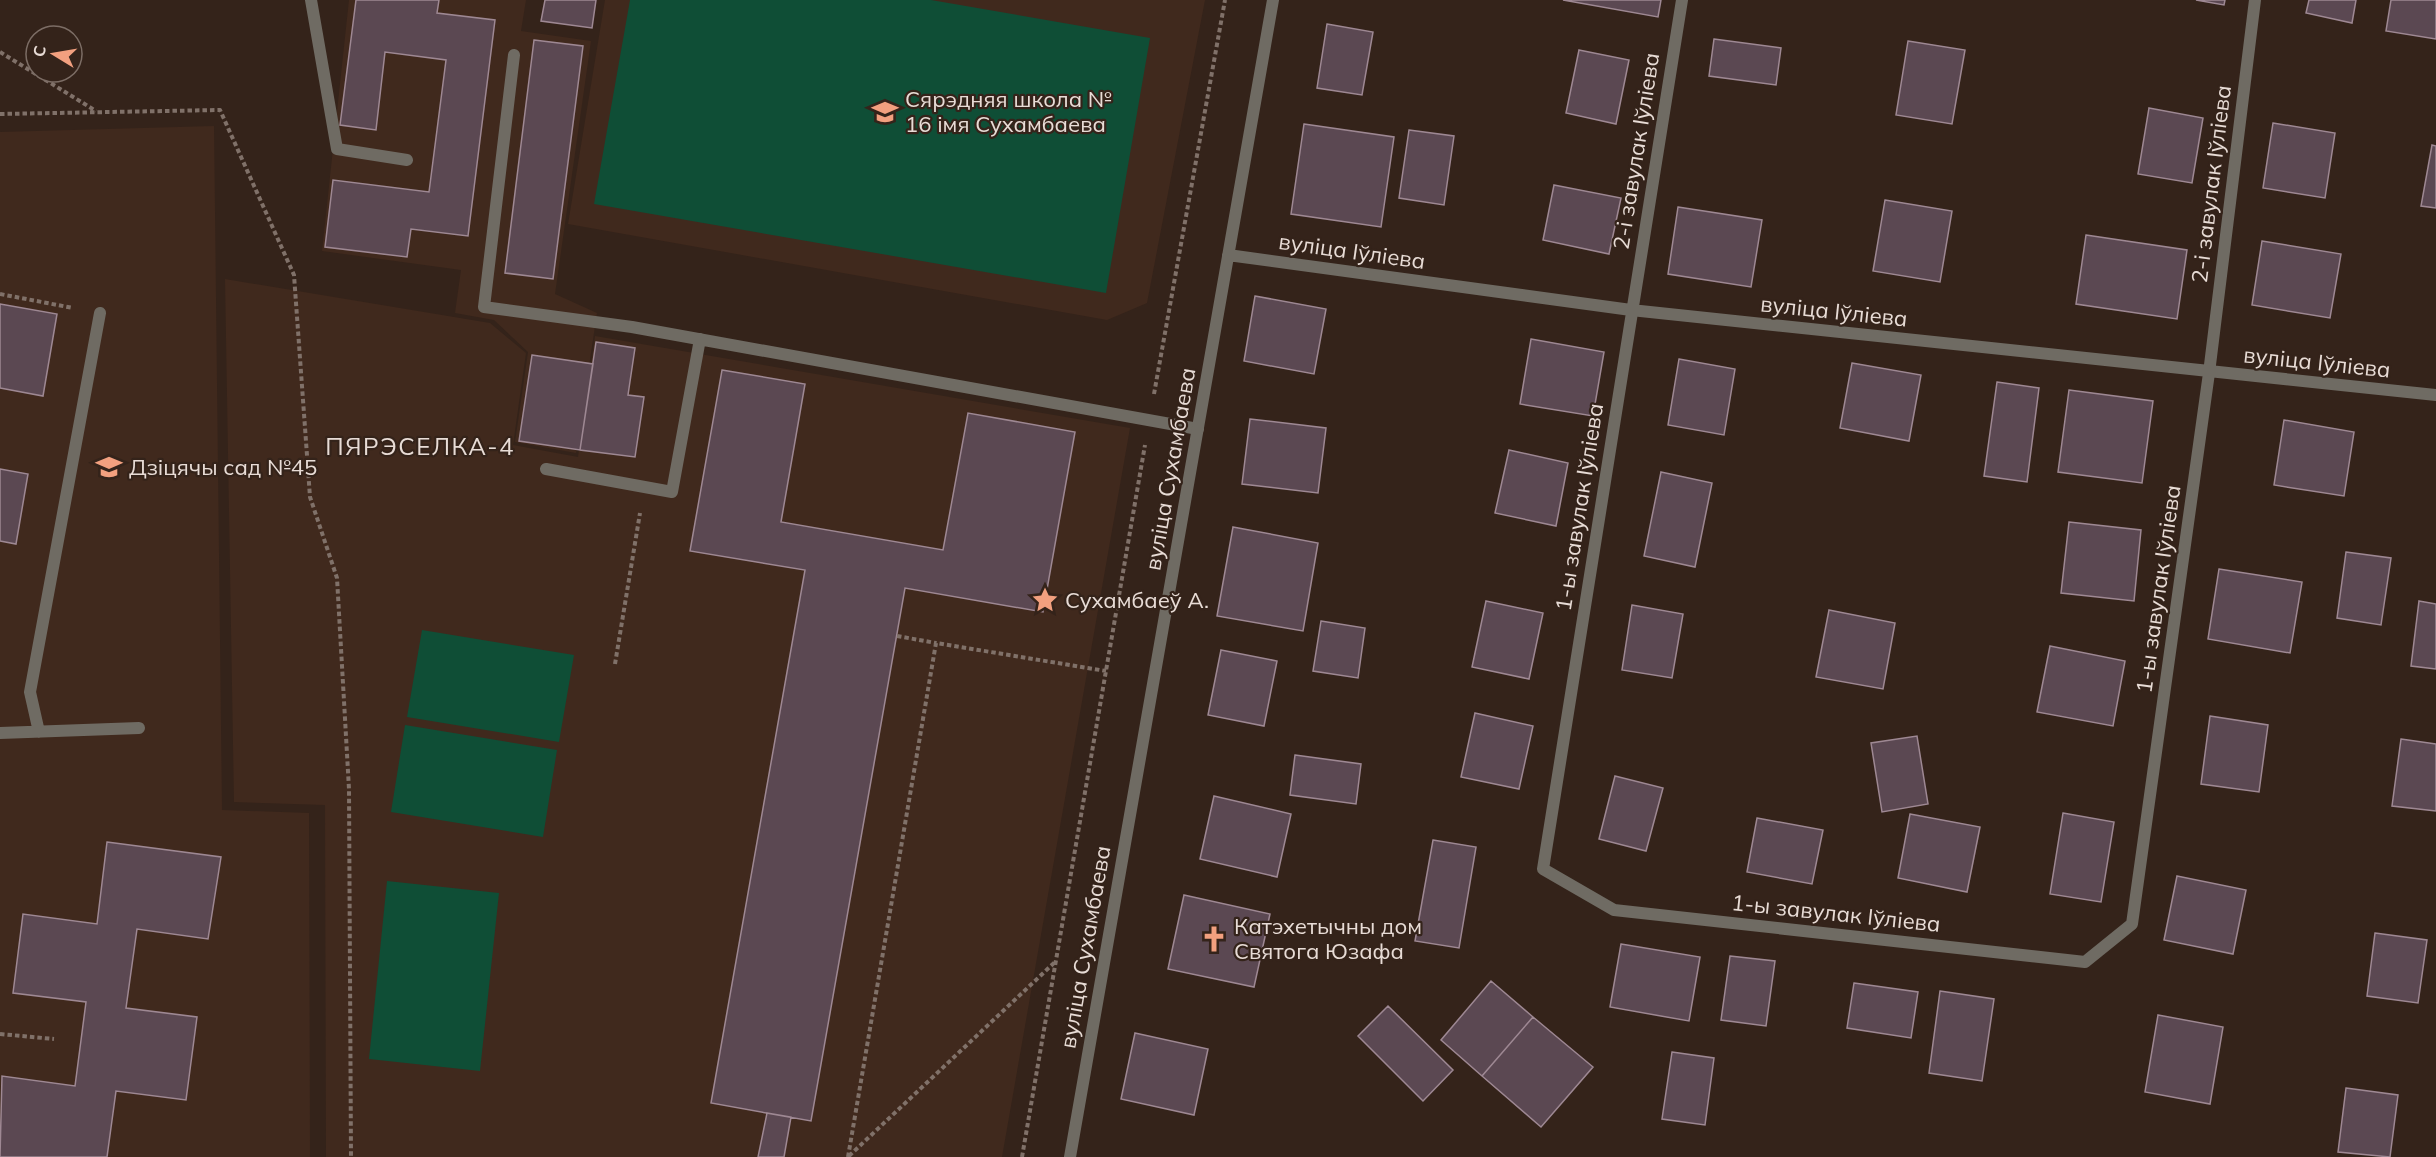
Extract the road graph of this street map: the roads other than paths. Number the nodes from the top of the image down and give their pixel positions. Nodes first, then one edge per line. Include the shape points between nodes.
1 (311, 0) edge
2 (1273, 0) edge
3 (1682, 0) edge
4 (2254, 0) edge
5 (514, 55) dead end
6 (407, 160) dead end
7 (1228, 255) junction
8 (1631, 310) junction
9 (100, 314) road end
10 (700, 339) junction
11 (2209, 373) junction
12 (2436, 395) edge
13 (1198, 429) junction
14 (546, 469) dead end
15 (139, 728) dead end
16 (39, 732) junction
17 (0, 733) edge
18 (1070, 1157) edge

1 - 6 street via 337,149
2 - 7 street, вуліца Сухамбаева
3 - 8 street, 2-і завулак Іўліева
4 - 11 street, 2-і завулак Іўліева
5 - 10 street via 484,307
7 - 8 street, вуліца Іўліева
7 - 13 street, вуліца Сухамбаева
8 - 11 street, вуліца Іўліева
8 - 11 street, 1-ы завулак Іўліева via 1543,869 1614,910 2085,962 2132,924
9 - 16 street via 30,692
10 - 13 street
10 - 14 street via 672,492
11 - 12 street, вуліца Іўліева
13 - 18 street, вуліца Сухамбаева
15 - 16 street
16 - 17 street

